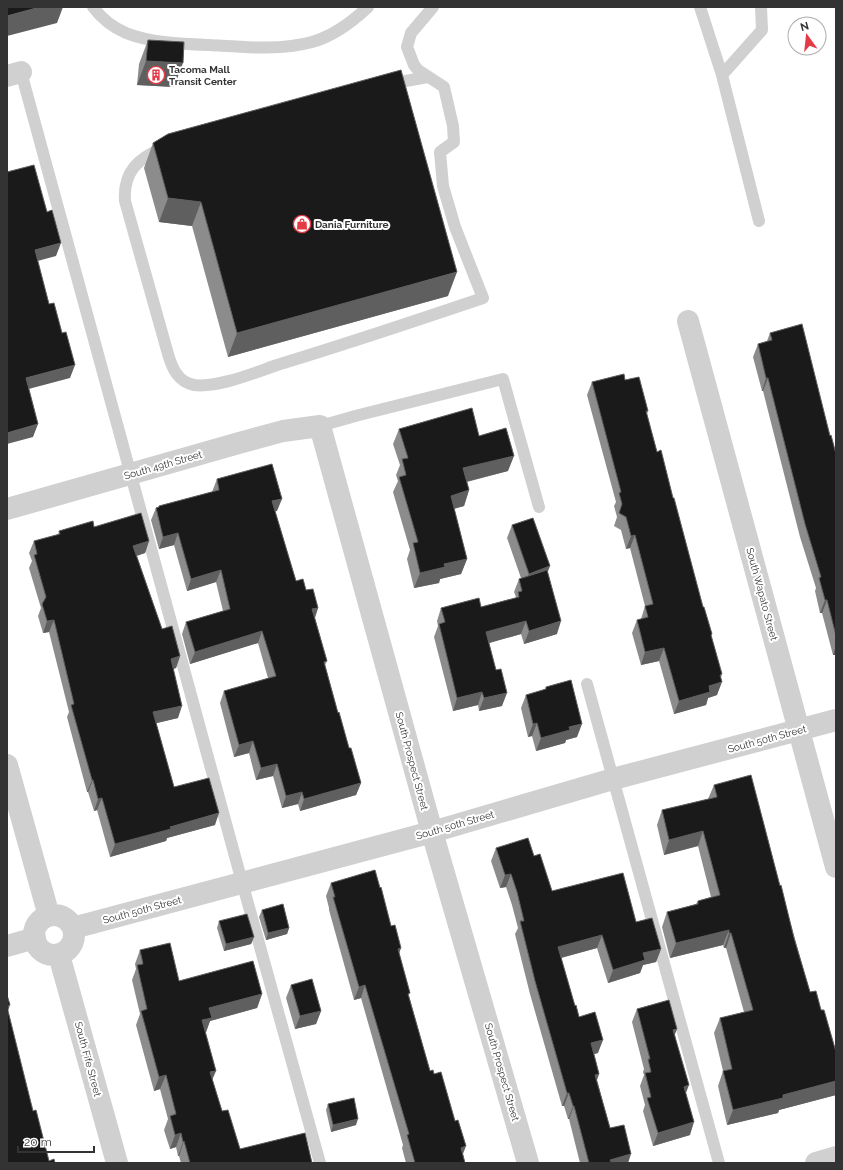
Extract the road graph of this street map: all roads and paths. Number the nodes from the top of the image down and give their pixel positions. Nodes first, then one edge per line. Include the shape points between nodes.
1 (93, 7) edge
2 (368, 7) edge
3 (433, 7) edge
4 (700, 7) edge
5 (761, 7) edge
6 (14, 74) edge
7 (722, 75) junction
8 (428, 77) junction
9 (375, 88) edge
10 (173, 145) edge
11 (759, 221) dead end
12 (688, 321) dead end
13 (320, 426) junction
14 (130, 474) junction
15 (539, 507) dead end
16 (7, 509) edge
17 (587, 684) dead end
18 (836, 720) edge
19 (799, 730) junction
20 (7, 765) edge
21 (614, 779) junction
22 (432, 832) junction
23 (836, 867) edge
24 (242, 882) junction
25 (49, 916) junction
26 (73, 928) junction
27 (35, 938) junction
28 (7, 946) edge
29 (59, 954) junction
30 (836, 1157) edge
31 (117, 1163) edge
32 (320, 1163) edge
33 (528, 1163) edge
34 (719, 1163) edge
35 (816, 1163) edge

1 - 2 lane via 100,17 113,26 146,38 254,48 293,46 319,39 344,27
3 - 8 lane via 411,33 407,47 418,70
4 - 7 lane
5 - 7 lane via 762,30
6 - 14 lane
7 - 11 lane
8 - 9 lane
8 - 10 lane via 444,87 454,142 440,152 442,186 483,298 227,381 193,384 175,372 125,201 124,192 128,177 138,162 153,152
12 - 19 street, South Wapato Street
13 - 14 street, South 49th Street via 283,431
13 - 15 lane via 503,379
13 - 22 street, South Prospect Street
14 - 16 street, South 49th Street
14 - 24 lane
17 - 21 lane
18 - 19 street, South 50th Street
19 - 21 street, South 50th Street
19 - 23 street, South Wapato Street
20 - 25 street
21 - 22 street, South 50th Street
21 - 34 lane
22 - 24 street, South 50th Street
22 - 33 street, South Prospect Street
24 - 26 street, South 50th Street
24 - 32 lane
25 - 26 street via 61,917
25 - 27 street via 36,927
26 - 29 street via 73,941 70,947 66,952
27 - 28 street
27 - 29 street via 37,945 46,954
29 - 31 street, South Fife Street
30 - 35 street

